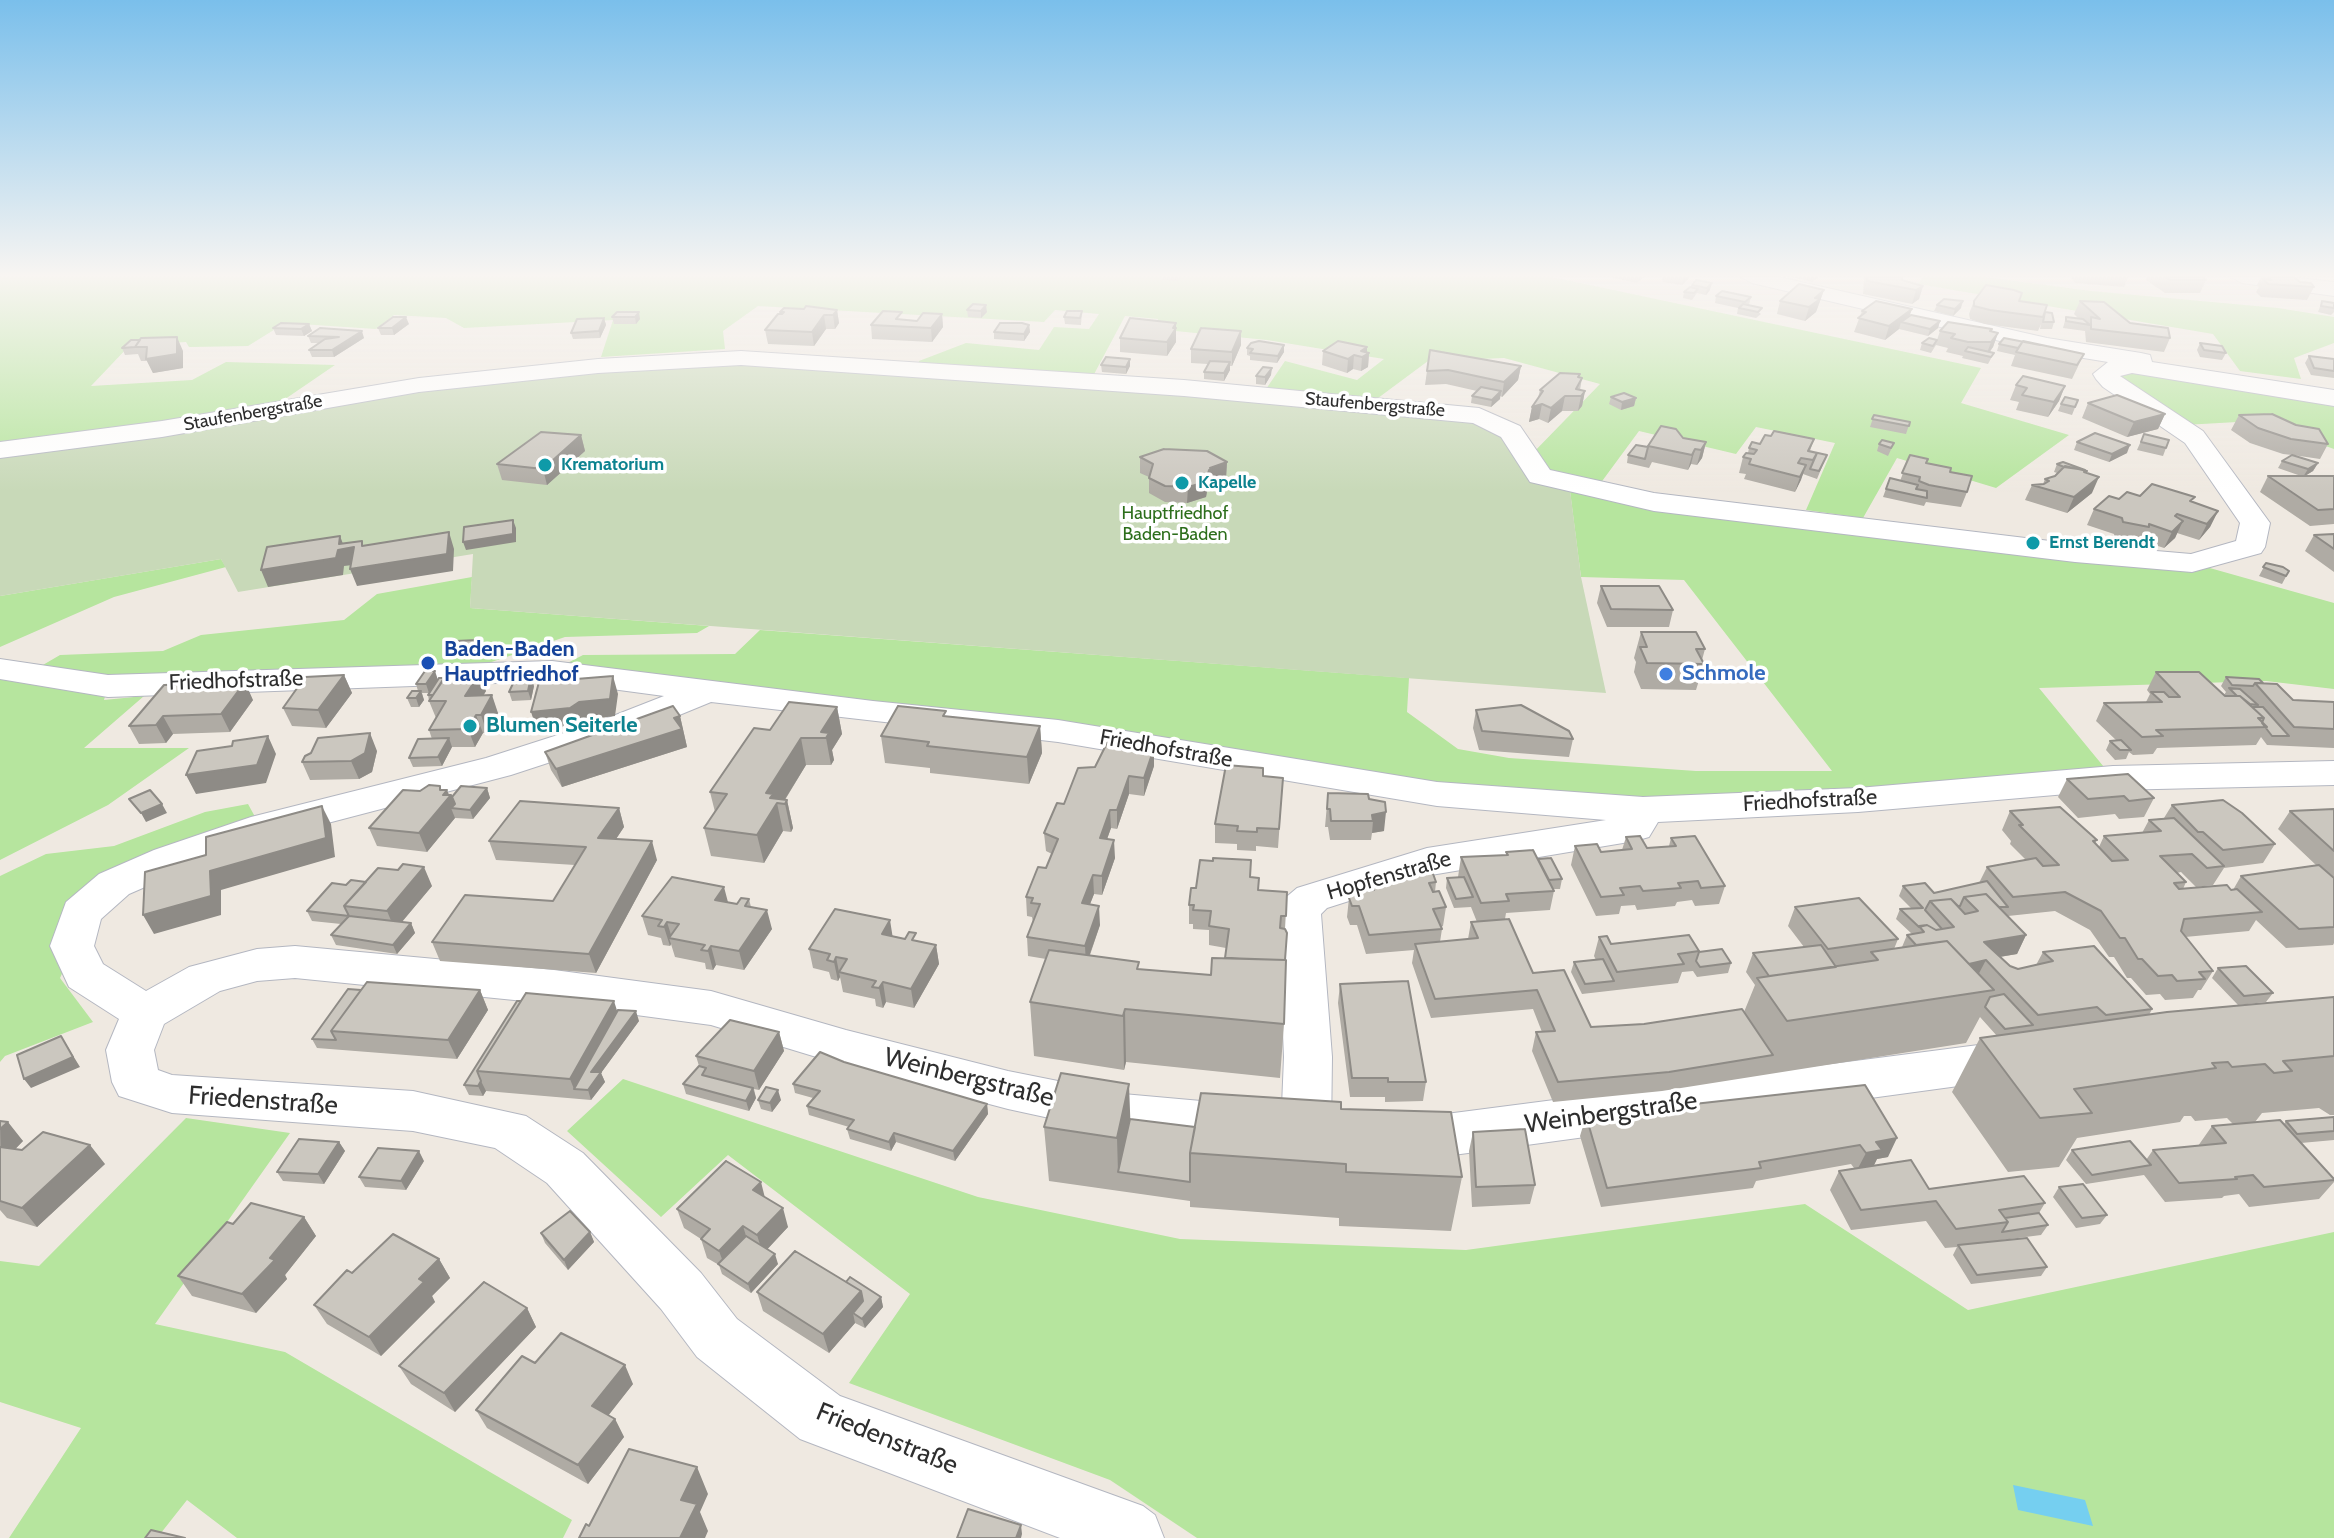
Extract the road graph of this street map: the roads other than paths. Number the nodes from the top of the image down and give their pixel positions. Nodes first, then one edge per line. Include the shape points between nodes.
1 (2072, 349) edge
2 (2334, 388) edge
3 (2334, 398) edge
4 (0, 450) edge
5 (0, 669) edge
6 (709, 690) junction
7 (2334, 773) edge
8 (1643, 810) junction
9 (145, 1013) junction
10 (2065, 1054) edge
11 (1306, 1131) junction
12 (1132, 1538) edge

1 - 2 street
3 - 4 street, Staufenbergstraße via 2132,366 2105,374 2194,437 2255,523 2250,547 2192,563 1654,502 1540,476 1511,432 1479,416 1184,388 741,358 419,385 162,429
5 - 6 street, Friedhofstraße via 108,686 552,671
6 - 8 street, Friedhofstraße via 1058,731 1437,794
6 - 9 street via 498,767 265,826 114,884 81,913 72,946 85,975
7 - 8 street, Friedhofstraße via 2113,778 1858,800
8 - 11 street, Hopfenstraße via 1635,828 1427,862 1312,898 1299,909 1308,1057
9 - 11 street, Weinbergstraße via 205,979 257,965 295,962 554,987 711,1008 993,1086 1123,1114
9 - 12 street, Friedenstraße via 130,1050 136,1082 172,1094 413,1111 508,1130 565,1168 663,1270 717,1338 821,1418 1120,1529
10 - 11 street, Weinbergstraße via 1446,1135

